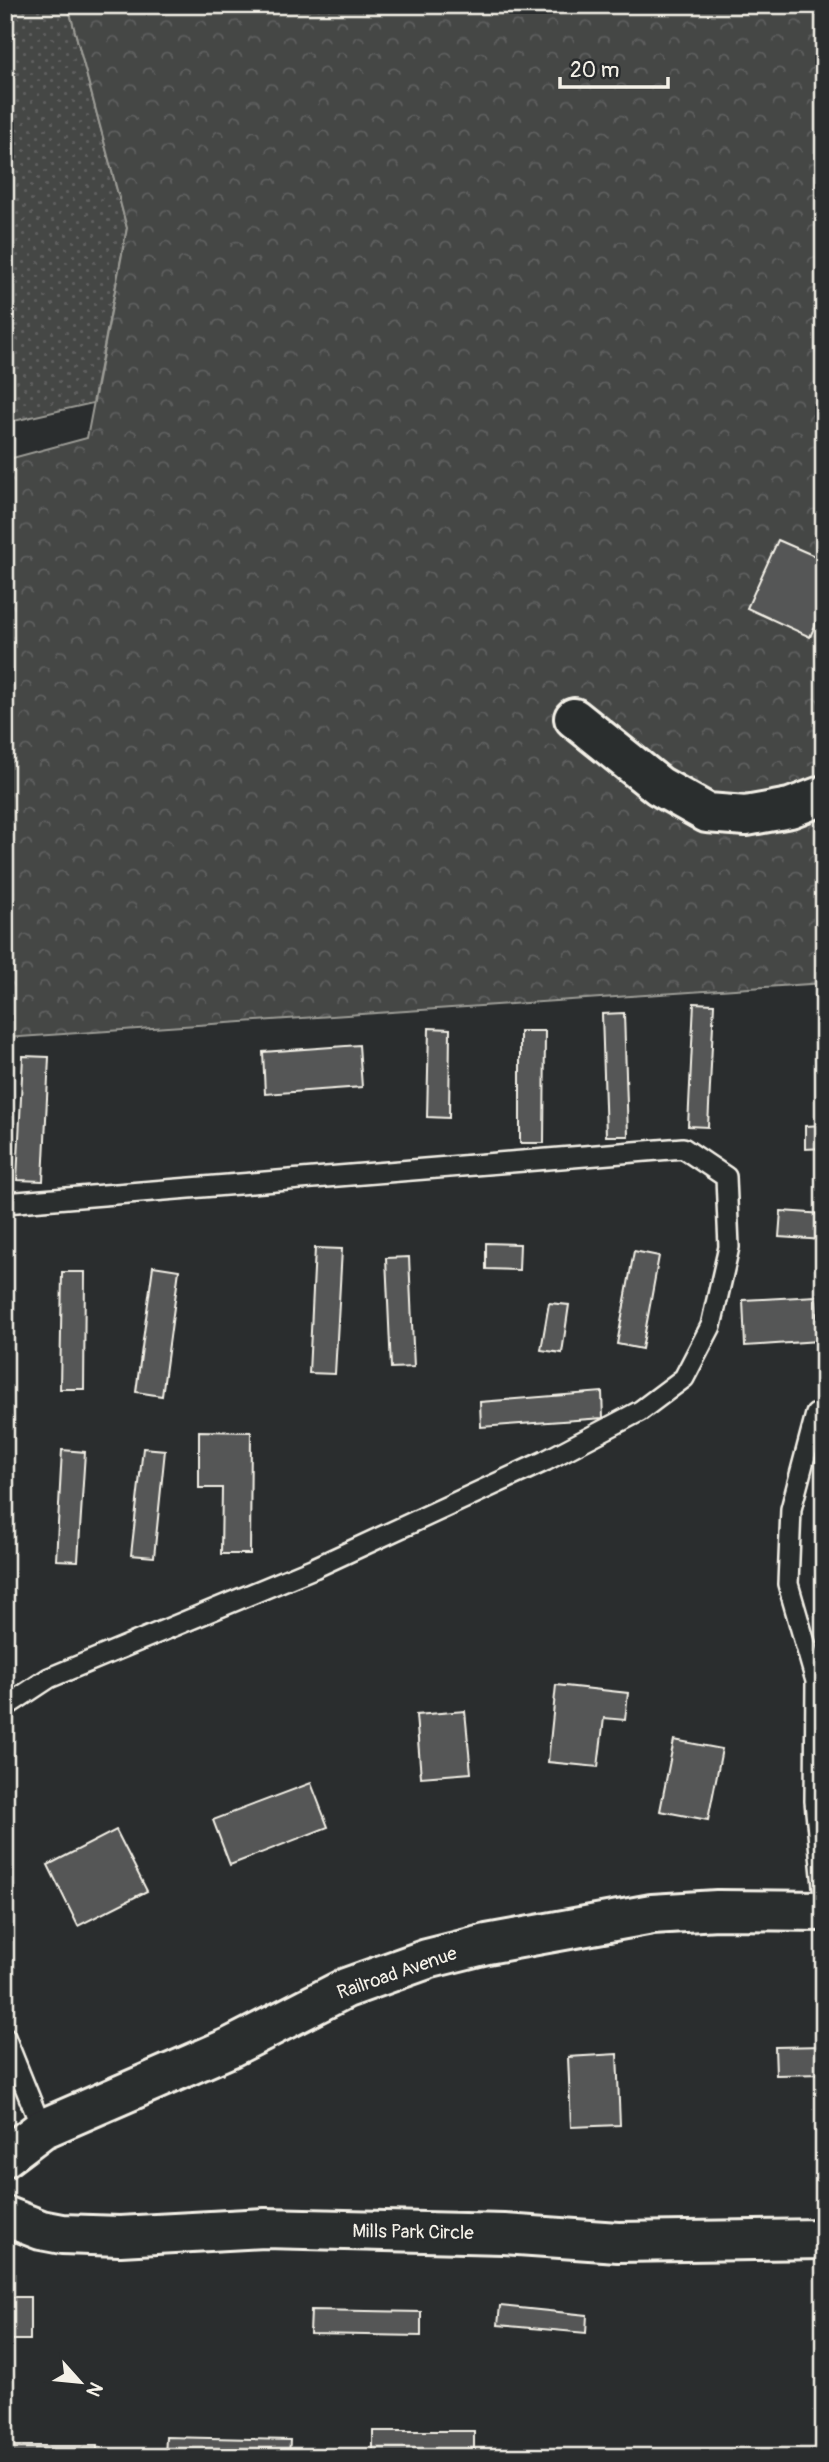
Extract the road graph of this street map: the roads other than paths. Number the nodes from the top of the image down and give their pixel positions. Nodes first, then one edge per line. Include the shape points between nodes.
1 (574, 718) dead end
2 (824, 795) edge
3 (5, 1203) edge
4 (816, 1414) dead end
5 (5, 1707) edge
6 (824, 1896) edge
7 (824, 1911) edge
8 (5, 2037) edge
9 (42, 2129) junction
10 (5, 2157) edge
11 (5, 2216) edge
12 (824, 2239) edge

1 - 2 street via 659,786 707,813 746,816 790,808
3 - 5 lane via 683,1148 726,1177 730,1247 710,1326 684,1378 640,1411 545,1461 314,1568 49,1678
4 - 6 lane via 791,1509 788,1584 816,1681 815,1801
7 - 9 street, Railroad Avenue via 652,1914 427,1959 345,1988 231,2047
8 - 9 lane
9 - 10 street, Railroad Avenue
11 - 12 street, Mills Park Circle via 62,2234 265,2228 618,2242

